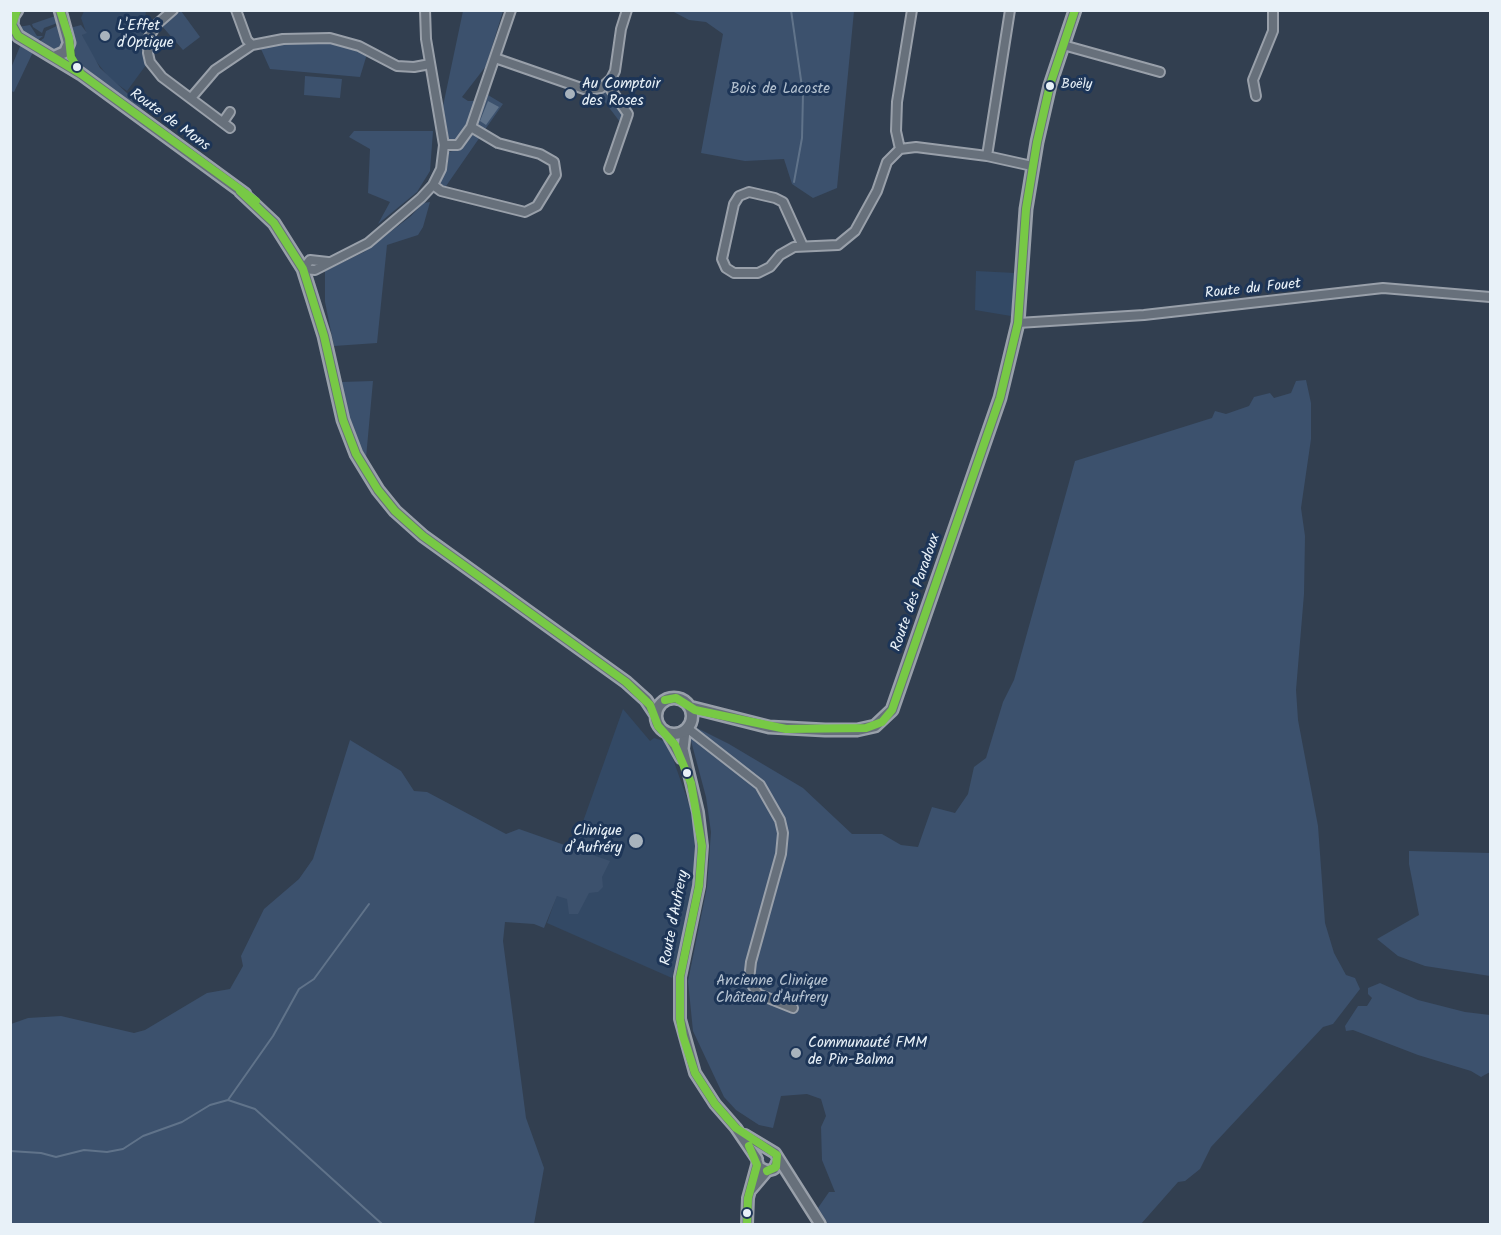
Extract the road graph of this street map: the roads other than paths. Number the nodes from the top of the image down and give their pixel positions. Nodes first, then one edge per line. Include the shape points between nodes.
1 (60, 10) edge
2 (173, 10) edge
3 (236, 10) edge
4 (424, 10) edge
5 (511, 10) edge
6 (627, 10) edge
7 (912, 10) edge
8 (1010, 10) edge
9 (1075, 10) edge
10 (1273, 10) edge
11 (15, 13) edge
12 (14, 34) edge
13 (252, 45) junction
14 (1063, 45) junction
15 (68, 47) junction
16 (54, 57) junction
17 (495, 58) junction
18 (430, 64) junction
19 (1160, 72) dead end
20 (81, 74) junction
21 (607, 84) junction
22 (1256, 96) dead end
23 (191, 98) junction
24 (230, 112) dead end
25 (223, 122) junction
26 (471, 127) junction
27 (230, 128) dead end
28 (444, 145) junction
29 (900, 149) junction
30 (987, 156) junction
31 (1032, 166) junction
32 (609, 169) dead end
33 (433, 185) junction
34 (802, 244) junction
35 (307, 267) junction
36 (1491, 297) edge
37 (1018, 322) junction
38 (626, 682) junction
39 (665, 700) junction
40 (690, 707) junction
41 (656, 715) junction
42 (731, 716) junction
43 (687, 728) junction
44 (667, 733) junction
45 (687, 771) junction
46 (793, 1008) dead end
47 (736, 1128) junction
48 (767, 1150) junction
49 (778, 1160) junction
50 (757, 1162) junction
51 (769, 1171) junction
52 (798, 1189) junction
53 (750, 1191) junction
54 (747, 1224) edge
55 (820, 1224) edge

1 - 15 main road, Route de Mons
2 - 23 street via 152,29 148,53 155,70
3 - 13 street
4 - 18 street
5 - 17 street
6 - 21 street via 615,71
7 - 29 street via 897,102
8 - 30 street
9 - 14 main road, Route des Paradoux
10 - 22 street via 1273,31 1252,80
11 - 12 main road
12 - 16 main road, Route de Mons
13 - 18 street via 322,37 358,46 397,66
13 - 23 street via 215,70
14 - 19 street
14 - 31 main road, Route des Paradoux
15 - 16 main road
15 - 20 main road, Route de Mons
16 - 20 main road, Route de Mons
17 - 21 street via 587,90
17 - 26 street
18 - 28 street
20 - 35 main road, Route de Mons via 240,191 274,224
21 - 32 street via 628,114
23 - 25 street
24 - 25 street
25 - 27 street
26 - 28 street via 458,145
26 - 33 street via 498,143 540,154 554,162 556,175 537,206 525,212 441,191
28 - 33 street via 441,169
29 - 30 street via 916,147
29 - 34 street via 887,162 877,191 850,238 830,246
30 - 31 street
31 - 37 main road, Route des Paradoux
33 - 35 street via 368,243 328,262
34 - 34 street via 758,273 734,273 722,259 734,204 739,196 749,192 783,202
35 - 38 main road, Route de Mons via 343,420 356,454 391,506 418,532
36 - 37 street, Route du Fouet via 1375,288 1144,315
37 - 42 main road, Route des Paradoux via 993,421 897,700 887,717 866,728 825,730 769,727
38 - 39 main road
38 - 41 main road
39 - 40 main road via 676,698
39 - 41 main road
40 - 42 main road, Route des Paradoux
40 - 43 main road
41 - 44 main road via 658,726
42 - 43 main road via 705,719
43 - 44 main road
43 - 45 street, Route d'Aufrery via 683,743
43 - 46 street via 760,785 780,820 782,854 749,980 758,994
44 - 45 street, Route d'Aufrery
45 - 47 street, Route d'Aufrery via 700,821 702,856 680,977 680,1018 695,1073
47 - 48 street, Route d'Aufrery
47 - 50 street, Route d'Aufrery
48 - 49 street via 775,1153
48 - 50 street via 761,1151
49 - 51 street
49 - 52 street
50 - 51 street
50 - 53 street
51 - 52 street
51 - 53 street
52 - 55 street
53 - 54 street

